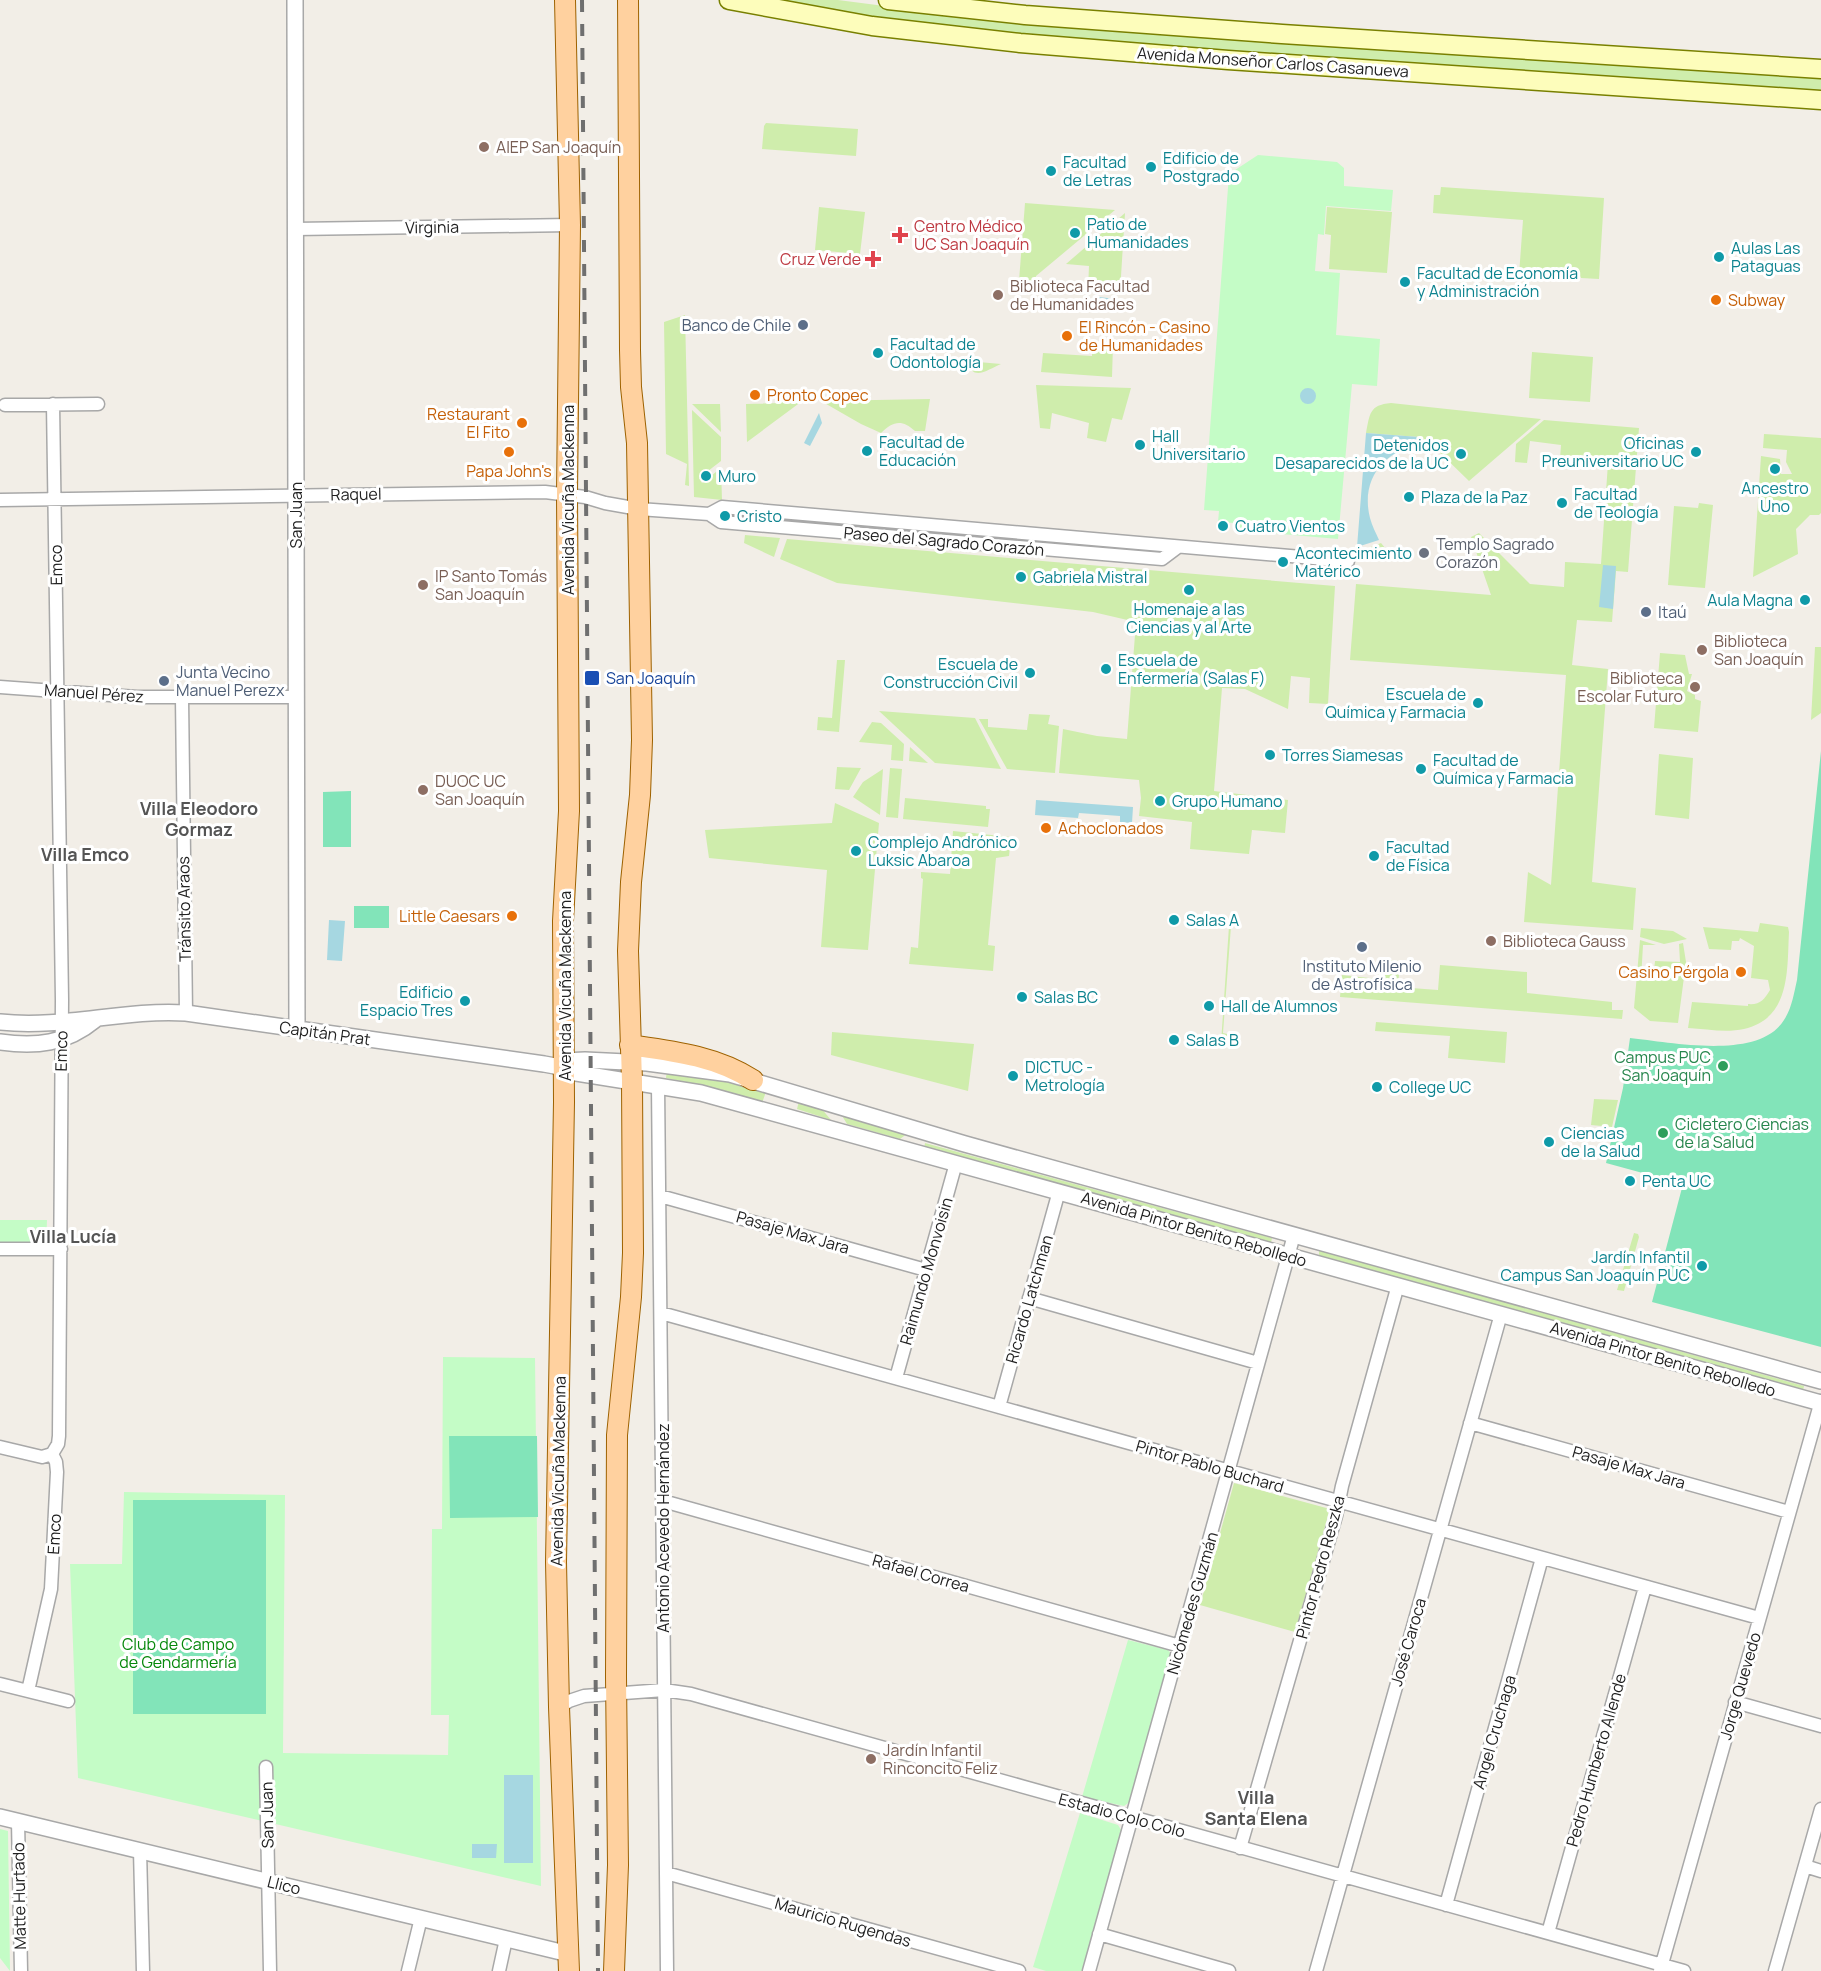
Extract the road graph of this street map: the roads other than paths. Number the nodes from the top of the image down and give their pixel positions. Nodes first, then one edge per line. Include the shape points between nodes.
1 (295, 0) edge
2 (565, 0) edge
3 (628, 0) edge
4 (729, 0) edge
5 (888, 0) edge
6 (1821, 69) edge
7 (1821, 100) edge
8 (570, 225) junction
9 (295, 229) junction
10 (53, 404) junction
11 (98, 404) dead end
12 (5, 405) dead end
13 (567, 494) junction
14 (296, 495) junction
15 (55, 499) junction
16 (0, 500) edge
17 (639, 509) junction
18 (1348, 561) dead end
19 (0, 687) edge
20 (58, 691) junction
21 (296, 697) junction
22 (182, 698) junction
23 (186, 1013) junction
24 (94, 1020) junction
25 (0, 1022) edge
26 (62, 1022) junction
27 (297, 1029) junction
28 (61, 1040) junction
29 (0, 1042) edge
30 (631, 1062) junction
31 (561, 1066) junction
32 (753, 1080) joint
33 (658, 1085) junction
34 (784, 1090) junction
35 (778, 1113) junction
36 (956, 1163) junction
37 (1059, 1191) junction
38 (660, 1196) junction
39 (1294, 1234) junction
40 (0, 1249) edge
41 (61, 1249) junction
42 (1288, 1255) junction
43 (926, 1270) junction
44 (1398, 1285) junction
45 (1029, 1298) junction
46 (661, 1313) junction
47 (1501, 1314) junction
48 (1258, 1363) junction
49 (896, 1378) junction
50 (1821, 1381) edge
51 (1821, 1402) edge
52 (999, 1407) junction
53 (1470, 1423) junction
54 (0, 1447) edge
55 (52, 1454) junction
56 (1228, 1471) junction
57 (663, 1501) junction
58 (1339, 1502) junction
59 (1789, 1512) junction
60 (1440, 1530) junction
61 (1542, 1558) junction
62 (1645, 1587) junction
63 (1759, 1618) junction
64 (1179, 1646) junction
65 (0, 1684) edge
66 (664, 1690) junction
67 (28, 1691) junction
68 (617, 1693) junction
69 (68, 1701) dead end
70 (1735, 1701) junction
71 (559, 1707) junction
72 (1821, 1726) edge
73 (266, 1767) dead end
74 (1821, 1809) edge
75 (0, 1817) edge
76 (1132, 1818) junction
77 (18, 1821) junction
78 (1240, 1848) junction
79 (140, 1850) junction
80 (618, 1865) junction
81 (1805, 1866) junction
82 (1821, 1871) edge
83 (666, 1874) junction
84 (1343, 1876) junction
85 (268, 1881) junction
86 (1446, 1905) junction
87 (421, 1918) junction
88 (1548, 1933) junction
89 (1099, 1935) junction
90 (506, 1939) junction
91 (569, 1963) edge
92 (1207, 1968) edge
93 (1661, 1968) edge
94 (21, 1971) edge
95 (143, 1971) edge
96 (270, 1971) edge
97 (408, 1971) edge
98 (498, 1971) edge
99 (614, 1971) edge
100 (624, 1971) edge
101 (667, 1971) edge
102 (1019, 1971) edge
103 (1089, 1971) edge
104 (1229, 1971) edge
105 (1316, 1971) edge
106 (1684, 1971) edge
107 (1775, 1971) edge

1 - 9 street, San Juan
2 - 8 main road, Avenida Vicuña Mackenna
3 - 17 main road via 630,350
4 - 7 main road, Avenida Monseñor Carlos Casanueva via 872,26 1020,43
5 - 6 main road, Avenida Monseñor Carlos Casanueva via 1271,34
8 - 9 street, Virginia
8 - 13 main road, Avenida Vicuña Mackenna
9 - 14 street, San Juan
10 - 11 street
10 - 12 street
10 - 15 street, Emco
13 - 14 street, Raquel
13 - 17 street, Raquel
13 - 31 main road, Avenida Vicuña Mackenna via 569,811
14 - 15 street, Raquel
14 - 21 street, San Juan
15 - 16 street, Raquel
15 - 20 street, Emco
17 - 18 street, Paseo del Sagrado Corazón via 709,514 721,522 1162,559 1178,547
17 - 30 main road via 642,740 629,917
19 - 20 street, Manuel Pérez
20 - 22 street, Manuel Pérez
20 - 26 street, Emco
21 - 22 street, Manuel Pérez
21 - 27 street, San Juan
22 - 23 street, Tránsito Araos
23 - 24 street, Capitán Prat via 139,1013
23 - 27 street, Capitán Prat
24 - 26 street, Capitán Prat
24 - 28 street, Capitán Prat
25 - 26 street, Capitán Prat
26 - 28 street, Emco
27 - 31 street, Capitán Prat
28 - 29 street, Capitán Prat via 38,1044
28 - 41 street, Emco
30 - 31 street, Avenida Pintor Benito Rebolledo
30 - 32 main road via 672,1051 717,1062
30 - 33 street, Avenida Pintor Benito Rebolledo
30 - 68 main road via 632,1276 617,1435
31 - 71 main road, Avenida Vicuña Mackenna
32 - 34 street, Avenida Pintor Benito Rebolledo
33 - 35 street, Avenida Pintor Benito Rebolledo
33 - 38 street, Antonio Acevedo Hernández
34 - 35 street
34 - 39 street, Avenida Pintor Benito Rebolledo
35 - 36 street, Avenida Pintor Benito Rebolledo
36 - 37 street, Avenida Pintor Benito Rebolledo
36 - 43 street, Raimundo Monvoisin
37 - 42 street, Avenida Pintor Benito Rebolledo
37 - 45 street, Ricardo Latchman
38 - 43 street, Pasaje Max Jara
38 - 46 street, Antonio Acevedo Hernández
39 - 42 street, Nicómedes Guzmán
39 - 50 street, Avenida Pintor Benito Rebolledo
40 - 41 street
41 - 55 street, Emco via 59,1436
42 - 44 street, Avenida Pintor Benito Rebolledo
42 - 48 street, Nicómedes Guzmán
43 - 49 street, Raimundo Monvoisin
44 - 47 street, Avenida Pintor Benito Rebolledo
44 - 58 street, Pintor Pedro Reszka
45 - 48 street
45 - 52 street, Ricardo Latchman
46 - 49 street, Pintor Pablo Buchard
46 - 57 street, Antonio Acevedo Hernández
47 - 51 street, Avenida Pintor Benito Rebolledo
47 - 53 street, José Caroca
48 - 56 street, Nicómedes Guzmán
49 - 52 street, Pintor Pablo Buchard
51 - 59 street, Jorge Quevedo
52 - 56 street, Pintor Pablo Buchard
53 - 59 street, Pasaje Max Jara
53 - 60 street, José Caroca
54 - 55 street via 42,1457
55 - 67 street, Emco via 57,1472 51,1589
56 - 58 street, Pintor Pablo Buchard
56 - 64 street, Nicómedes Guzmán
57 - 64 street, Rafael Correa
57 - 66 street, Antonio Acevedo Hernández
58 - 60 street, Pintor Pablo Buchard
58 - 78 street, Pintor Pedro Reszka
59 - 63 street, Jorge Quevedo
60 - 61 street, Pintor Pablo Buchard
60 - 84 street, José Caroca
61 - 62 street, Pintor Pablo Buchard
61 - 86 street, Angel Cruchaga
62 - 63 street, Pintor Pablo Buchard
62 - 88 street, Pedro Humberto Allende
63 - 70 street, Jorge Quevedo
64 - 76 street, Nicómedes Guzmán
65 - 67 street
66 - 68 street, Estadio Colo Colo
66 - 76 street, Estadio Colo Colo via 691,1694
66 - 83 street, Antonio Acevedo Hernández
67 - 69 street
68 - 71 street, Estadio Colo Colo via 584,1696
68 - 80 main road
70 - 72 street
70 - 93 street, Jorge Quevedo
71 - 91 main road, Avenida Vicuña Mackenna
73 - 85 street, San Juan
74 - 81 street
75 - 77 street, Llico
76 - 78 street, Estadio Colo Colo
76 - 89 street, Nicómedes Guzmán
77 - 79 street, Llico
77 - 94 street, Matte Hurtado
78 - 84 street, Estadio Colo Colo
79 - 85 street, Llico
79 - 95 street
80 - 99 main road
80 - 100 main road
81 - 82 street
81 - 107 street
83 - 101 street, Antonio Acevedo Hernández
83 - 102 street, Mauricio Rugendas
84 - 86 street, Estadio Colo Colo
84 - 105 street, José Caroca
85 - 87 street, Llico
85 - 96 street, San Juan
86 - 88 street, Estadio Colo Colo
87 - 90 street, Llico
87 - 97 street
88 - 93 street, Estadio Colo Colo
89 - 92 street
89 - 103 street, Nicómedes Guzmán
90 - 91 street, Llico
90 - 98 street
92 - 104 street
93 - 106 street, Estadio Colo Colo

